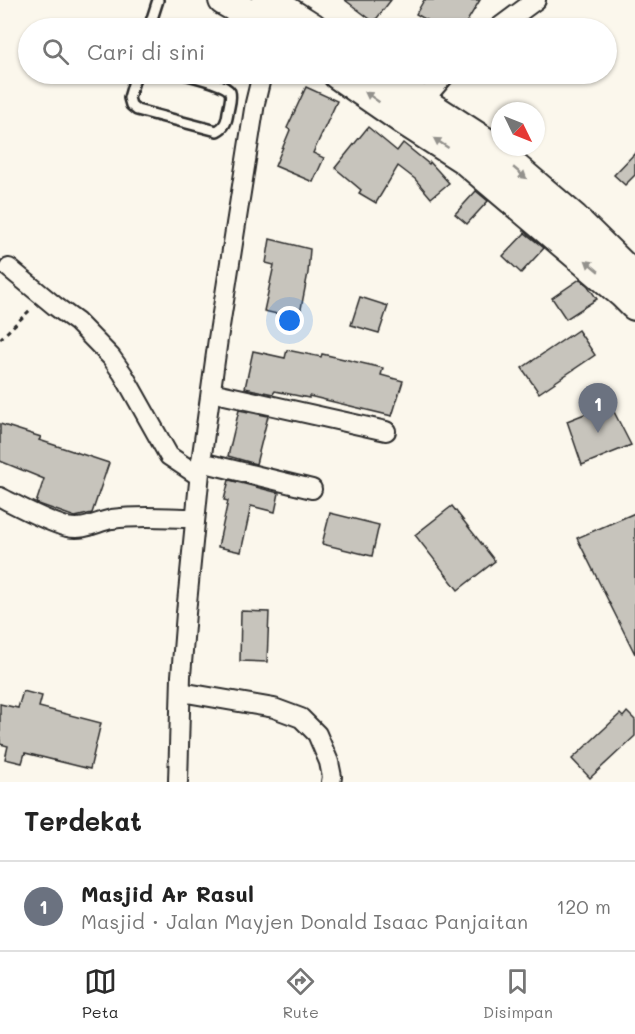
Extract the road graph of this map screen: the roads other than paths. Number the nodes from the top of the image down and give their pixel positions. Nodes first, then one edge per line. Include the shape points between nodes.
1 (158, 0) edge
2 (224, 0) edge
3 (536, 0) edge
4 (275, 15) edge
5 (152, 18) edge
6 (512, 18) edge
7 (133, 84) edge
8 (217, 84) edge
9 (260, 84) edge
10 (352, 84) edge
11 (394, 84) edge
12 (437, 84) edge
13 (422, 102) junction
14 (9, 268) dead end
15 (635, 279) edge
16 (635, 305) edge
17 (211, 392) junction
18 (386, 431) dead end
19 (200, 469) junction
20 (312, 489) dead end
21 (0, 497) edge
22 (195, 518) junction
23 (182, 692) junction
24 (178, 782) edge
25 (331, 782) edge

1 - 5 lane
2 - 4 highway
3 - 6 street
7 - 8 lane via 129,98 137,110 217,131 227,120 230,99 230,92
9 - 17 street
16 -> 10 highway via 465,159
11 - 13 highway
12 - 13 street
13 -> 15 highway via 484,142 574,219
14 - 19 street via 77,322 111,357 170,456
17 - 18 street
17 - 19 street
19 - 20 street
19 - 22 street
21 - 22 street via 68,527 138,517
22 - 23 street
23 - 24 street
23 - 25 street via 274,708 301,718 317,734 329,762

